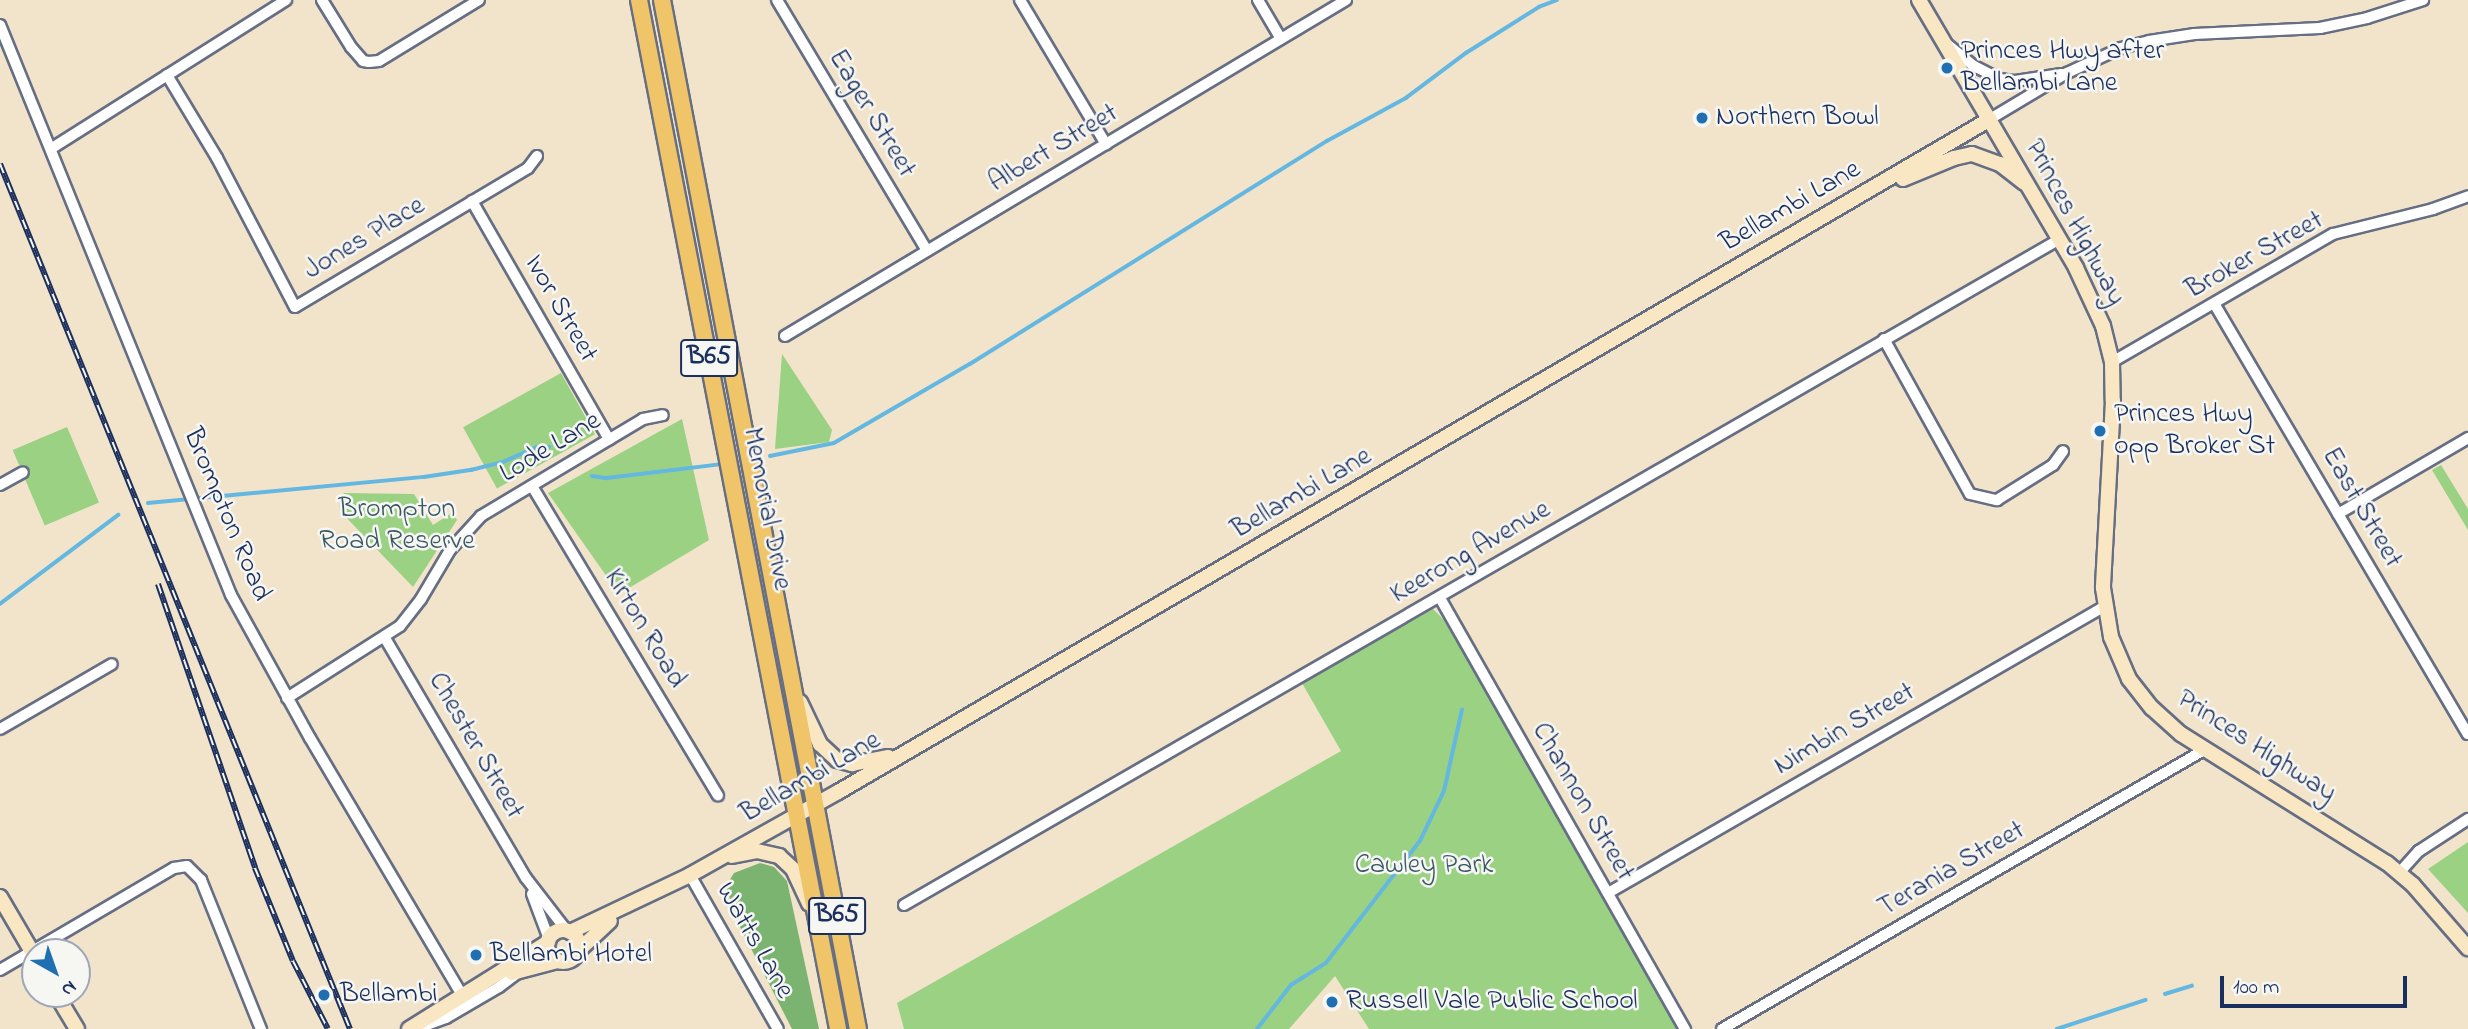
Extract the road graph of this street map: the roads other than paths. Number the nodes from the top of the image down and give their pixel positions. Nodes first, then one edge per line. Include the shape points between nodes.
1 (286, 0) edge
2 (322, 0) edge
3 (479, 0) edge
4 (639, 0) edge
5 (662, 0) edge
6 (777, 0) edge
7 (1020, 0) edge
8 (1258, 0) edge
9 (1346, 0) edge
10 (1919, 0) edge
11 (2423, 0) edge
12 (0, 25) edge
13 (1281, 39) junction
14 (1945, 43) junction
15 (2067, 73) junction
16 (167, 75) junction
17 (1990, 119) junction
18 (1106, 144) junction
19 (52, 148) junction
20 (537, 156) dead end
21 (2030, 189) junction
22 (2468, 195) edge
23 (472, 201) junction
24 (1847, 202) junction
25 (2060, 239) junction
26 (927, 251) junction
27 (2215, 304) junction
28 (785, 336) dead end
29 (1884, 339) junction
30 (2112, 362) junction
31 (663, 415) dead end
32 (2468, 438) edge
33 (609, 439) junction
34 (2063, 451) dead end
35 (23, 472) dead end
36 (0, 485) edge
37 (532, 486) junction
38 (2339, 514) junction
39 (1440, 598) junction
40 (2105, 606) junction
41 (385, 638) junction
42 (113, 664) dead end
43 (795, 691) junction
44 (287, 698) junction
45 (0, 729) edge
46 (2468, 734) edge
47 (2204, 750) junction
48 (904, 753) junction
49 (718, 795) dead end
50 (817, 803) junction
51 (798, 814) junction
52 (2468, 819) edge
53 (715, 861) junction
54 (2399, 873) junction
55 (690, 875) junction
56 (526, 878) junction
57 (1608, 894) junction
58 (0, 897) edge
59 (634, 904) junction
60 (904, 905) dead end
61 (568, 932) junction
62 (24, 938) edge
63 (59, 938) edge
64 (821, 938) junction
65 (548, 940) junction
66 (2468, 948) edge
67 (577, 952) junction
68 (21, 960) edge
69 (558, 961) junction
70 (0, 970) edge
71 (521, 970) junction
72 (482, 986) junction
73 (463, 997) junction
74 (64, 1008) edge
75 (77, 1029) edge
76 (261, 1029) edge
77 (409, 1029) edge
78 (414, 1029) edge
79 (778, 1029) edge
80 (838, 1029) edge
81 (858, 1029) edge
82 (1685, 1029) edge
83 (1722, 1029) edge

1 - 16 street
2 - 3 street via 351,47 369,62 379,61
4 - 51 main road, Memorial Drive / B65
5 - 43 main road, Memorial Drive / B65
6 - 26 street, Eager Street
7 - 18 street
8 - 13 street
9 - 13 street, Albert Street
10 - 14 main road, Princes Highway
11 - 15 street via 2320,28 2194,34 2149,41 2121,48
12 - 19 street, Brompton Road
13 - 18 street, Albert Street
14 - 15 street via 2000,79
14 - 17 main road, Princes Highway
15 - 17 street
16 - 19 street
16 - 23 street, Jones Place via 217,158 295,307
17 - 21 main road, Princes Highway
17 - 24 main road, Bellambi Lane
18 - 26 street, Albert Street
19 - 44 street, Brompton Road via 231,595
20 - 23 street, Jones Place via 528,168
21 - 24 main road via 2000,164 1972,154
21 - 25 main road, Princes Highway
22 - 27 street, Broker Street via 2433,209 2333,234
23 - 33 street, Ivor Street
24 - 48 main road, Bellambi Lane
25 - 29 street, Keerong Avenue
25 - 30 main road, Princes Highway via 2095,305
26 - 28 street, Albert Street
27 - 30 street, Broker Street
27 - 38 street, East Street
29 - 34 street via 1970,494 1997,500 2053,465
29 - 39 street, Keerong Avenue
30 - 40 main road, Princes Highway
31 - 33 street, Lode Lane via 643,419
32 - 38 street
33 - 37 street, Lode Lane
35 - 36 street
37 - 41 street, Lode Lane via 481,516 462,533 412,612
37 - 49 street, Kirton Road
38 - 46 street, East Street
39 - 57 street, Channon Street
39 - 60 street, Keerong Avenue
40 - 47 main road, Princes Highway via 2111,638 2129,679 2161,717
40 - 57 street, Nimbin Street
41 - 44 street, Lode Lane
41 - 56 street, Chester Street
42 - 45 street
43 - 48 main road via 813,734 837,760 852,764
43 - 50 main road, Memorial Drive / B65
44 - 73 street, Brompton Road
47 - 54 main road, Princes Highway via 2360,844
47 - 83 street, Terania Street
48 - 50 main road, Bellambi Lane
50 - 51 main road, Bellambi Lane
50 - 81 main road, Memorial Drive / B65
51 - 53 main road, Bellambi Lane
51 - 64 main road, Memorial Drive / B65
52 - 54 street via 2419,852
53 - 55 main road, Bellambi Lane
53 - 64 main road via 757,851 787,862 804,889
54 - 66 main road, Princes Highway
55 - 59 main road, Bellambi Lane
55 - 79 street, Watts Lane
56 - 61 street
56 - 65 street
57 - 82 street, Channon Street
58 - 62 main road
59 - 61 main road
59 - 67 main road
61 - 65 main road via 555,933
61 - 67 main road via 578,943
63 - 76 street via 174,868 191,868 201,880
64 - 80 main road, Memorial Drive / B65
65 - 69 main road via 550,956
65 - 72 main road
67 - 69 main road via 570,960
68 - 70 street
69 - 71 main road
71 - 72 main road
71 - 78 street via 446,1018
72 - 73 main road
73 - 77 main road
74 - 75 main road

